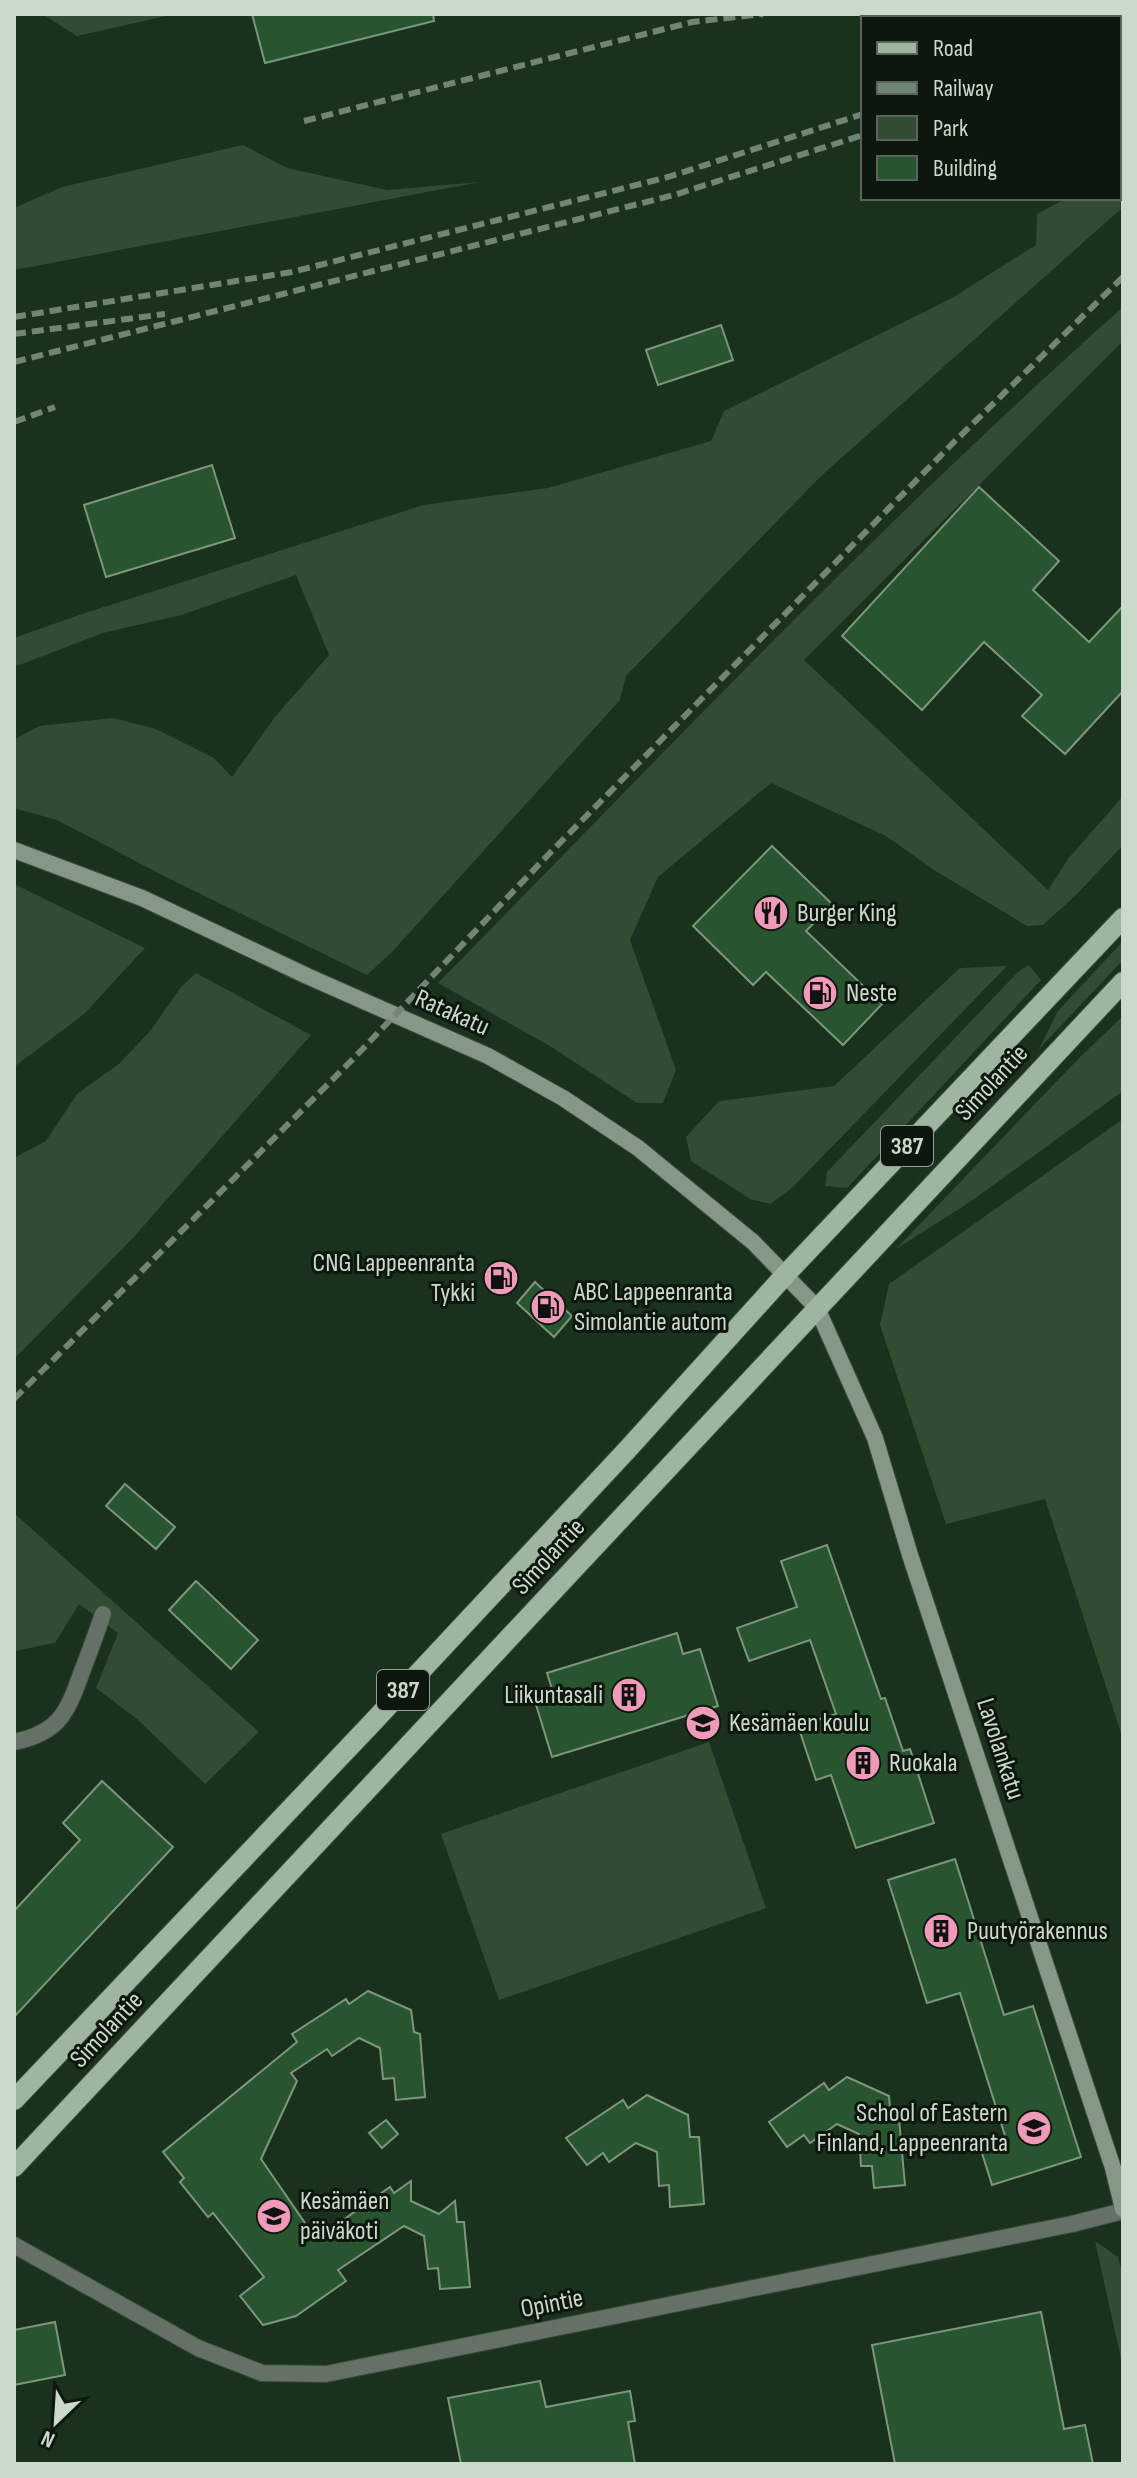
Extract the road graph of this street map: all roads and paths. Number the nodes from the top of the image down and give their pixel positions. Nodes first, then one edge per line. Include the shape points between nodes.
1 (14, 850) edge
2 (1123, 918) edge
3 (1123, 982) edge
4 (786, 1274) junction
5 (817, 1308) junction
6 (103, 1614) dead end
7 (14, 1742) edge
8 (14, 2100) edge
9 (14, 2167) edge
10 (1123, 2210) edge
11 (14, 2245) edge

1 - 4 main road, Ratakatu via 142,898 488,1056 638,1148
2 - 4 main road, Simolantie / 387
3 - 5 main road, Simolantie
4 - 5 main road, Ratakatu
4 - 8 main road, Simolantie / 387 via 372,1723
5 - 9 main road, Simolantie
5 - 10 main road, Lavolankatu via 875,1438
6 - 7 street via 64,1714 42,1733
10 - 11 street, Opintie via 326,2374 262,2373 198,2348

